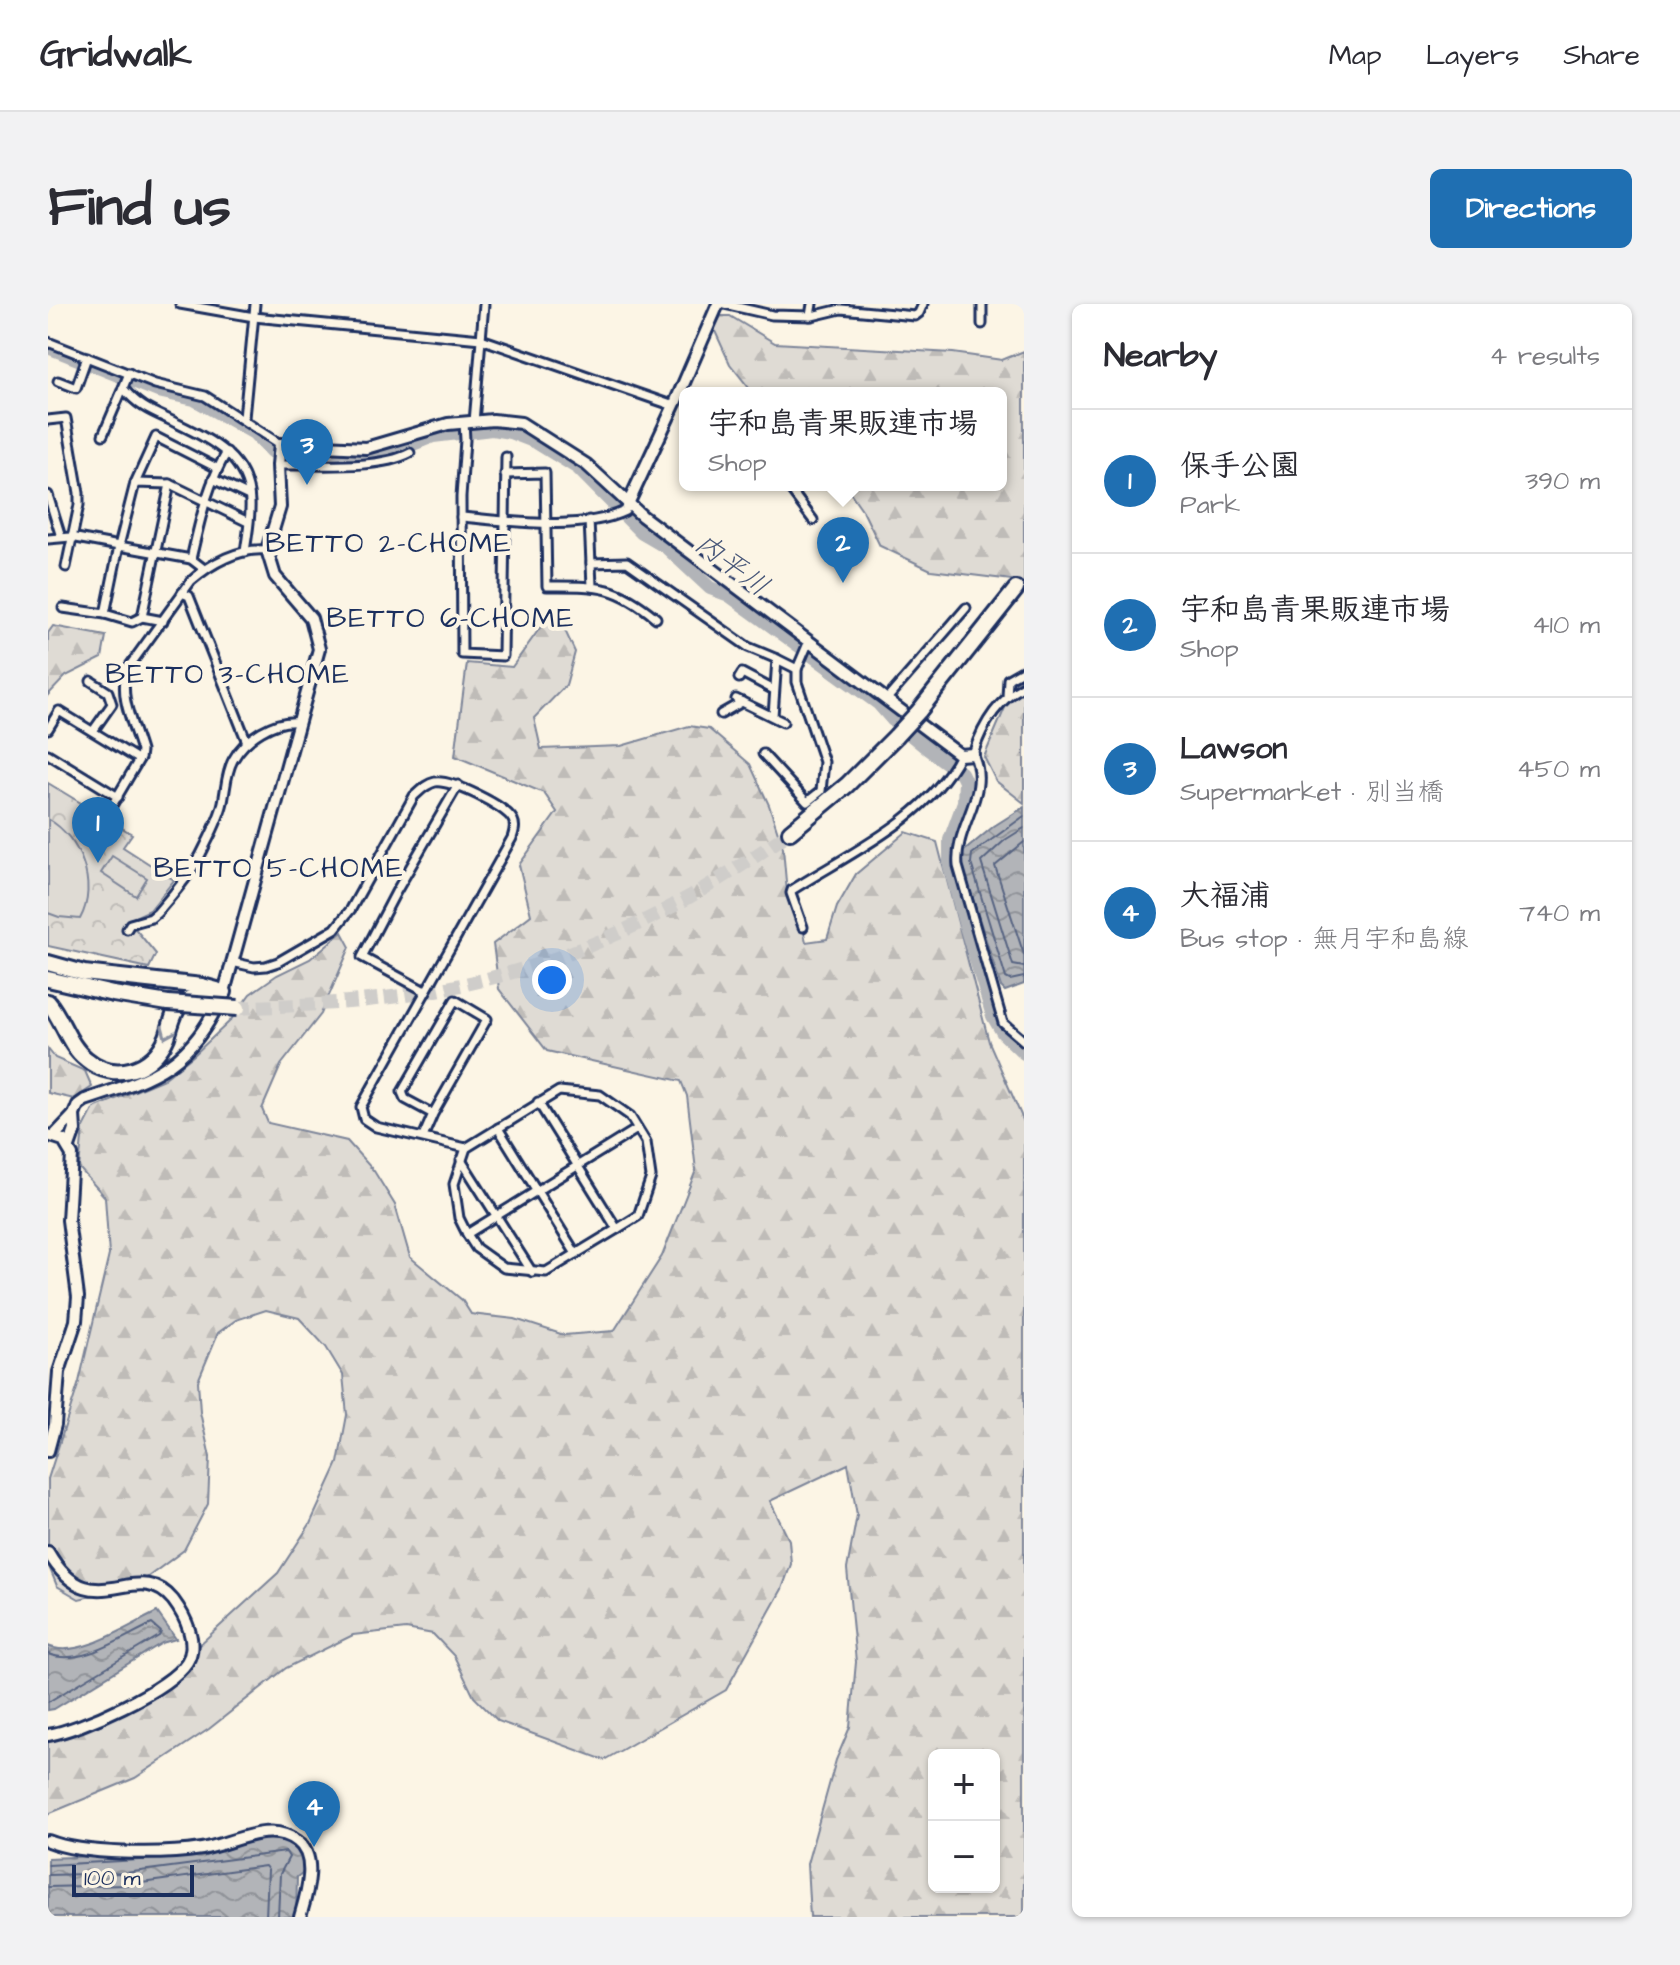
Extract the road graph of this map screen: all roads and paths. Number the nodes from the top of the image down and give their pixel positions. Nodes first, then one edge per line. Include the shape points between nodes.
1 (180, 304) edge
2 (255, 304) edge
3 (484, 304) edge
4 (718, 304) edge
5 (724, 304) edge
6 (775, 304) edge
7 (812, 304) edge
8 (923, 304) edge
9 (982, 304) edge
10 (847, 306) edge
11 (206, 307) edge
12 (868, 307) edge
13 (772, 315) junction
14 (810, 316) junction
15 (254, 317) junction
16 (982, 324) dead end
17 (481, 339) junction
18 (48, 342) edge
19 (86, 361) junction
20 (126, 380) junction
21 (58, 381) dead end
22 (685, 387) edge
23 (678, 405) edge
24 (244, 418) junction
25 (48, 420) edge
26 (468, 424) junction
27 (103, 435) dead end
28 (227, 452) junction
29 (410, 453) dead end
30 (279, 455) junction
31 (506, 457) dead end
32 (217, 468) junction
33 (505, 474) junction
34 (213, 479) junction
35 (135, 483) junction
36 (170, 484) junction
37 (791, 491) edge
38 (48, 495) edge
39 (249, 496) junction
40 (205, 499) junction
41 (626, 508) junction
42 (461, 517) junction
43 (589, 520) junction
44 (813, 520) dead end
45 (504, 521) junction
46 (248, 522) junction
47 (547, 522) junction
48 (61, 537) junction
49 (71, 537) junction
50 (48, 539) edge
51 (119, 546) junction
52 (267, 550) junction
53 (245, 552) junction
54 (155, 553) junction
55 (191, 559) junction
56 (591, 563) junction
57 (66, 567) dead end
58 (204, 569) junction
59 (592, 586) junction
60 (1016, 589) dead end
61 (182, 593) junction
62 (63, 608) dead end
63 (966, 608) dead end
64 (105, 614) junction
65 (142, 617) junction
66 (656, 618) dead end
67 (163, 621) junction
68 (807, 644) junction
69 (777, 659) junction
70 (799, 665) junction
71 (1024, 670) edge
72 (739, 678) dead end
73 (91, 681) dead end
74 (1024, 686) edge
75 (774, 690) junction
76 (1007, 697) junction
77 (887, 699) junction
78 (721, 714) dead end
79 (773, 716) junction
80 (299, 722) junction
81 (783, 722) dead end
82 (48, 729) edge
83 (93, 731) junction
84 (247, 742) junction
85 (48, 754) edge
86 (763, 754) dead end
87 (973, 754) junction
88 (140, 758) junction
89 (959, 758) junction
90 (458, 785) junction
91 (118, 797) junction
92 (107, 814) dead end
93 (790, 832) tunnel mouth
94 (803, 927) dead end
95 (127, 929) dead end
96 (232, 962) junction
97 (48, 963) edge
98 (48, 979) edge
99 (425, 991) junction
100 (224, 992) junction
101 (48, 1002) edge
102 (238, 1008) tunnel mouth
103 (1024, 1041) edge
104 (538, 1102) junction
105 (433, 1114) junction
106 (74, 1115) junction
107 (498, 1128) junction
108 (637, 1129) junction
109 (51, 1135) edge
110 (423, 1137) junction
111 (69, 1147) junction
112 (466, 1148) junction
113 (461, 1160) junction
114 (577, 1166) junction
115 (537, 1191) junction
116 (497, 1216) junction
117 (617, 1229) junction
118 (467, 1234) junction
119 (576, 1254) junction
120 (532, 1272) junction
121 (48, 1451) edge
122 (48, 1552) edge
123 (48, 1735) edge
124 (48, 1841) edge
125 (300, 1917) edge

1 - 11 street
2 - 15 street
3 - 17 street
4 - 22 street
5 - 13 street
6 - 13 street
7 - 14 street
8 - 12 street via 915,316
9 - 16 street
10 - 12 street
10 - 14 street
11 - 15 street
13 - 14 street
15 - 17 street
15 - 24 street
17 - 23 street
17 - 26 street
18 - 19 street
19 - 20 street
19 - 21 street via 76,388
20 - 24 street via 205,396
20 - 27 street
20 - 28 street via 136,404
23 - 41 street
24 - 30 street
25 - 49 street via 66,418 79,493
26 - 30 street via 430,428 366,448
26 - 41 street via 521,423 587,465
26 - 42 street
28 - 32 street
28 - 39 street via 243,473
29 - 30 street via 371,464
30 - 52 street via 280,507
31 - 33 street
32 - 34 street
32 - 35 street via 156,437
33 - 45 street
33 - 47 street via 545,473
34 - 39 street
34 - 40 street
35 - 36 street
35 - 51 street
36 - 40 street
36 - 54 street
37 - 44 street
38 - 48 street
39 - 46 street
40 - 46 street
40 - 55 street
41 - 43 street
41 - 68 street
42 - 45 street
42 - 45 street via 462,654 503,656
43 - 47 street
43 - 56 street
45 - 47 street
46 - 53 street
47 - 59 street via 547,586
48 - 49 street
48 - 50 street
49 - 51 street
49 - 57 street
51 - 54 street
51 - 64 street
52 - 53 street
52 - 80 street via 275,576 304,606 316,634 317,661
53 - 58 street
54 - 55 street
54 - 65 street
55 - 58 street
56 - 59 street
56 - 69 street via 627,562 748,647
58 - 61 street
59 - 66 street via 614,590
60 - 93 highway, bridge via 896,736
61 - 67 street
61 - 84 street via 189,596
62 - 64 street
63 - 77 street
64 - 65 street via 132,622
65 - 67 street
67 - 88 street via 124,678
68 - 70 street
68 - 77 street
69 - 70 street
69 - 75 street
70 - 86 street via 797,682 824,762 821,791 807,802
71 - 76 street via 1008,679
72 - 75 street via 742,673
73 - 83 street via 108,692 112,704
74 - 76 street
75 - 79 street
76 - 87 street via 979,735
77 - 89 street
78 - 79 street via 739,701
79 - 81 street
80 - 84 street via 287,720
80 - 96 street
82 - 83 street via 59,711
83 - 88 street
84 - 95 street via 233,760 223,804 197,863 157,913
85 - 91 street
87 - 89 street
87 - 103 street via 980,768 979,791 960,833 958,866 1003,1023
88 - 91 street
89 - 94 street via 903,819 792,890
90 - 96 street via 437,782 414,796 335,929 266,966
90 - 99 street via 509,814 515,828
90 - 99 street via 362,957
91 - 92 street
96 - 100 street
97 - 100 highway via 84,973
98 - 102 highway, bridge via 168,1003
99 - 110 street via 361,1107 369,1124
100 -> 101 highway via 180,1004 154,1058 127,1072 98,1068 84,1058
100 - 106 street via 213,1015 176,1061 149,1079 85,1100
104 - 107 street
104 - 108 street via 559,1091 600,1095 630,1116
104 - 114 street
105 - 105 street via 402,1092 455,1000 487,1019
105 - 110 street
106 - 109 street
106 - 111 street
107 - 112 street
107 - 115 street
108 - 114 street
108 - 117 street via 646,1142 651,1177 638,1216
109 - 111 street
110 - 112 street
111 - 121 street via 68,1220 78,1297 59,1372
112 - 113 street
113 - 116 street
113 - 118 street via 454,1184
114 - 115 street
114 - 117 street
115 - 116 street
115 - 119 street
116 - 118 street
116 - 120 street
117 - 119 street
118 - 120 street via 476,1248 504,1268
119 - 120 street via 546,1272
122 - 123 street via 59,1571 86,1588 142,1584 163,1591 192,1639 189,1660 152,1691 65,1733
124 - 125 street via 121,1853 201,1849 276,1832 298,1841 307,1855

